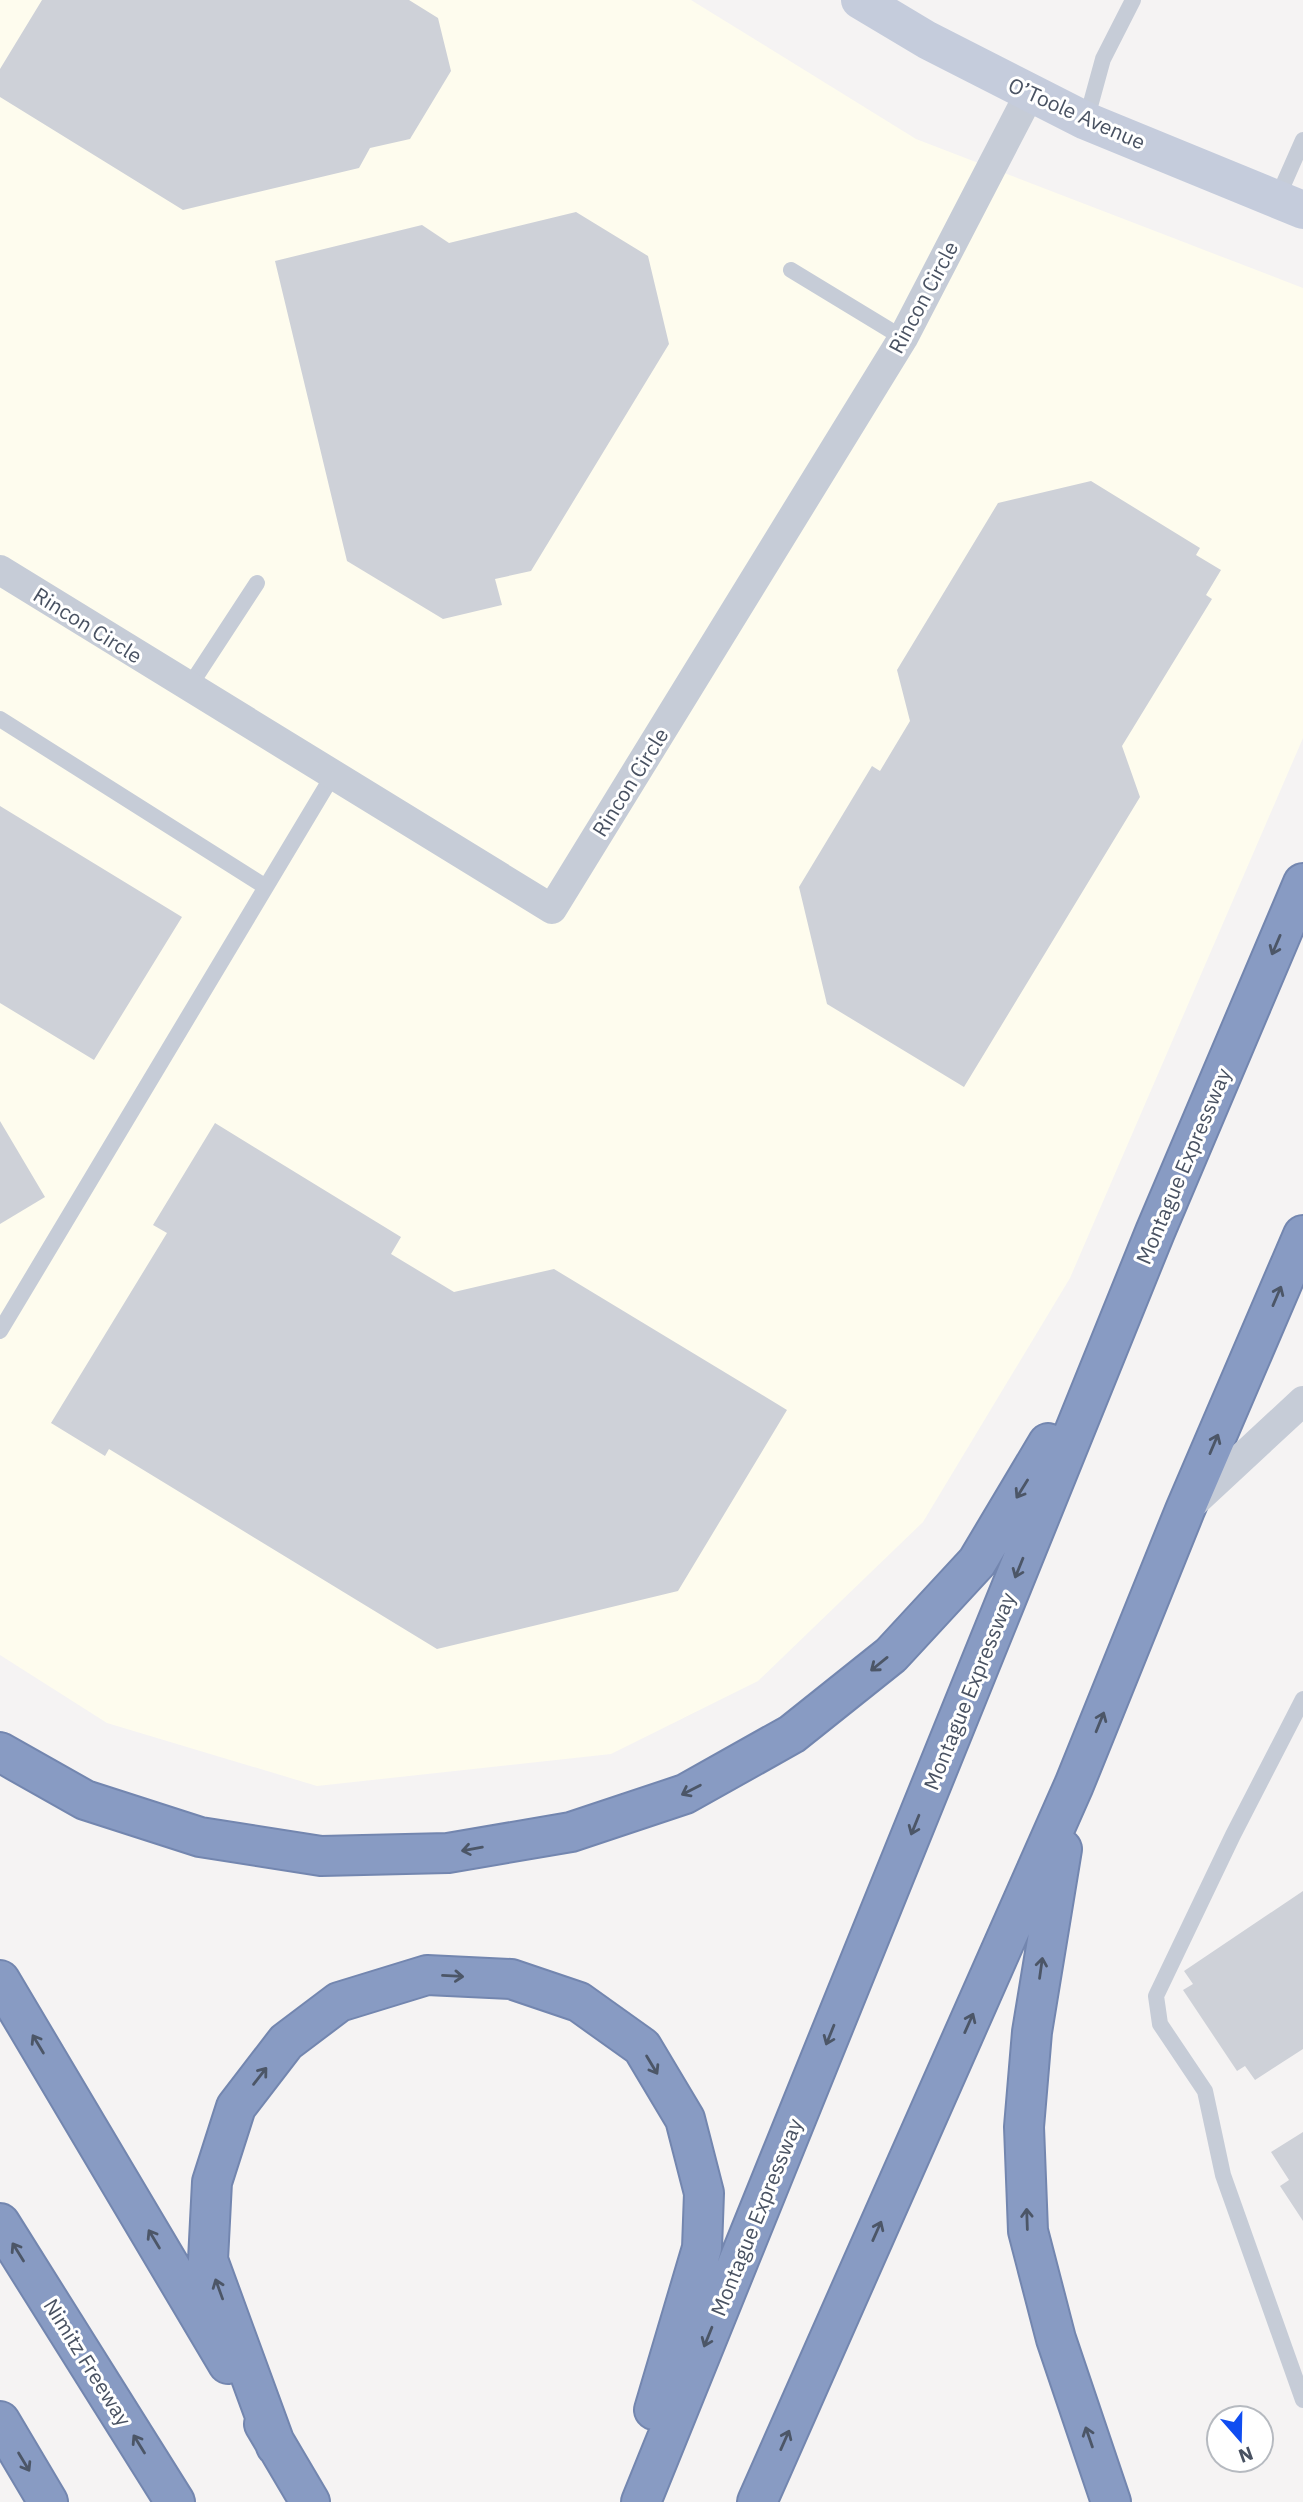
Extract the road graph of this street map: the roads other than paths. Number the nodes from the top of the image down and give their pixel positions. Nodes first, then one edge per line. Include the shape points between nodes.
1 (860, 0) edge
2 (1133, 0) edge
3 (1030, 93) junction
4 (1086, 121) junction
5 (1303, 140) edge
6 (1290, 204) edge
7 (791, 270) dead end
8 (903, 338) junction
9 (0, 570) edge
10 (257, 583) dead end
11 (189, 687) junction
12 (0, 719) edge
13 (333, 775) junction
14 (1303, 883) edge
15 (266, 887) junction
16 (1155, 1232) junction
17 (1303, 1235) edge
18 (0, 1331) edge
19 (1303, 1401) edge
20 (1185, 1510) junction
21 (1303, 1699) edge
22 (0, 1752) edge
23 (1074, 1785) junction
24 (0, 1980) edge
25 (0, 2223) edge
26 (1303, 2400) edge
27 (0, 2421) edge
28 (276, 2445) junction
29 (48, 2502) edge
30 (175, 2502) edge
31 (310, 2502) edge
32 (626, 2502) edge
33 (641, 2502) edge
34 (757, 2502) edge
35 (1111, 2502) edge

1 - 3 street, O’Toole Avenue
2 - 4 lane via 1103,59
3 - 4 street, O’Toole Avenue
3 - 8 street, Rincon Circle
4 - 6 street, O’Toole Avenue
5 - 6 lane
7 - 8 lane
8 - 13 street, Rincon Circle via 552,909
9 - 11 street, Rincon Circle
10 - 11 lane
11 - 13 street, Rincon Circle
12 - 15 lane
13 - 15 lane
14 -> 16 highway, Montague Expressway
15 - 18 lane
16 -> 22 highway via 1039,1462 976,1562 891,1655 792,1734 685,1794 571,1832 461,1851 321,1856 200,1837 85,1800
16 -> 33 highway, Montague Expressway
20 -> 17 highway
19 - 20 street
23 -> 20 highway
21 - 26 lane via 1156,1996 1160,2024 1205,2091 1223,2175
34 -> 23 highway
35 -> 23 highway via 1056,2339 1028,2231 1024,2127 1032,2032
28 -> 24 highway
30 -> 25 highway, Nimitz Freeway
27 -> 29 highway
28 - 31 highway
28 -> 32 highway via 208,2260 212,2182 236,2107 286,2042 340,2002 428,1975 511,1979 579,2002 642,2047 685,2119 704,2193 702,2248

